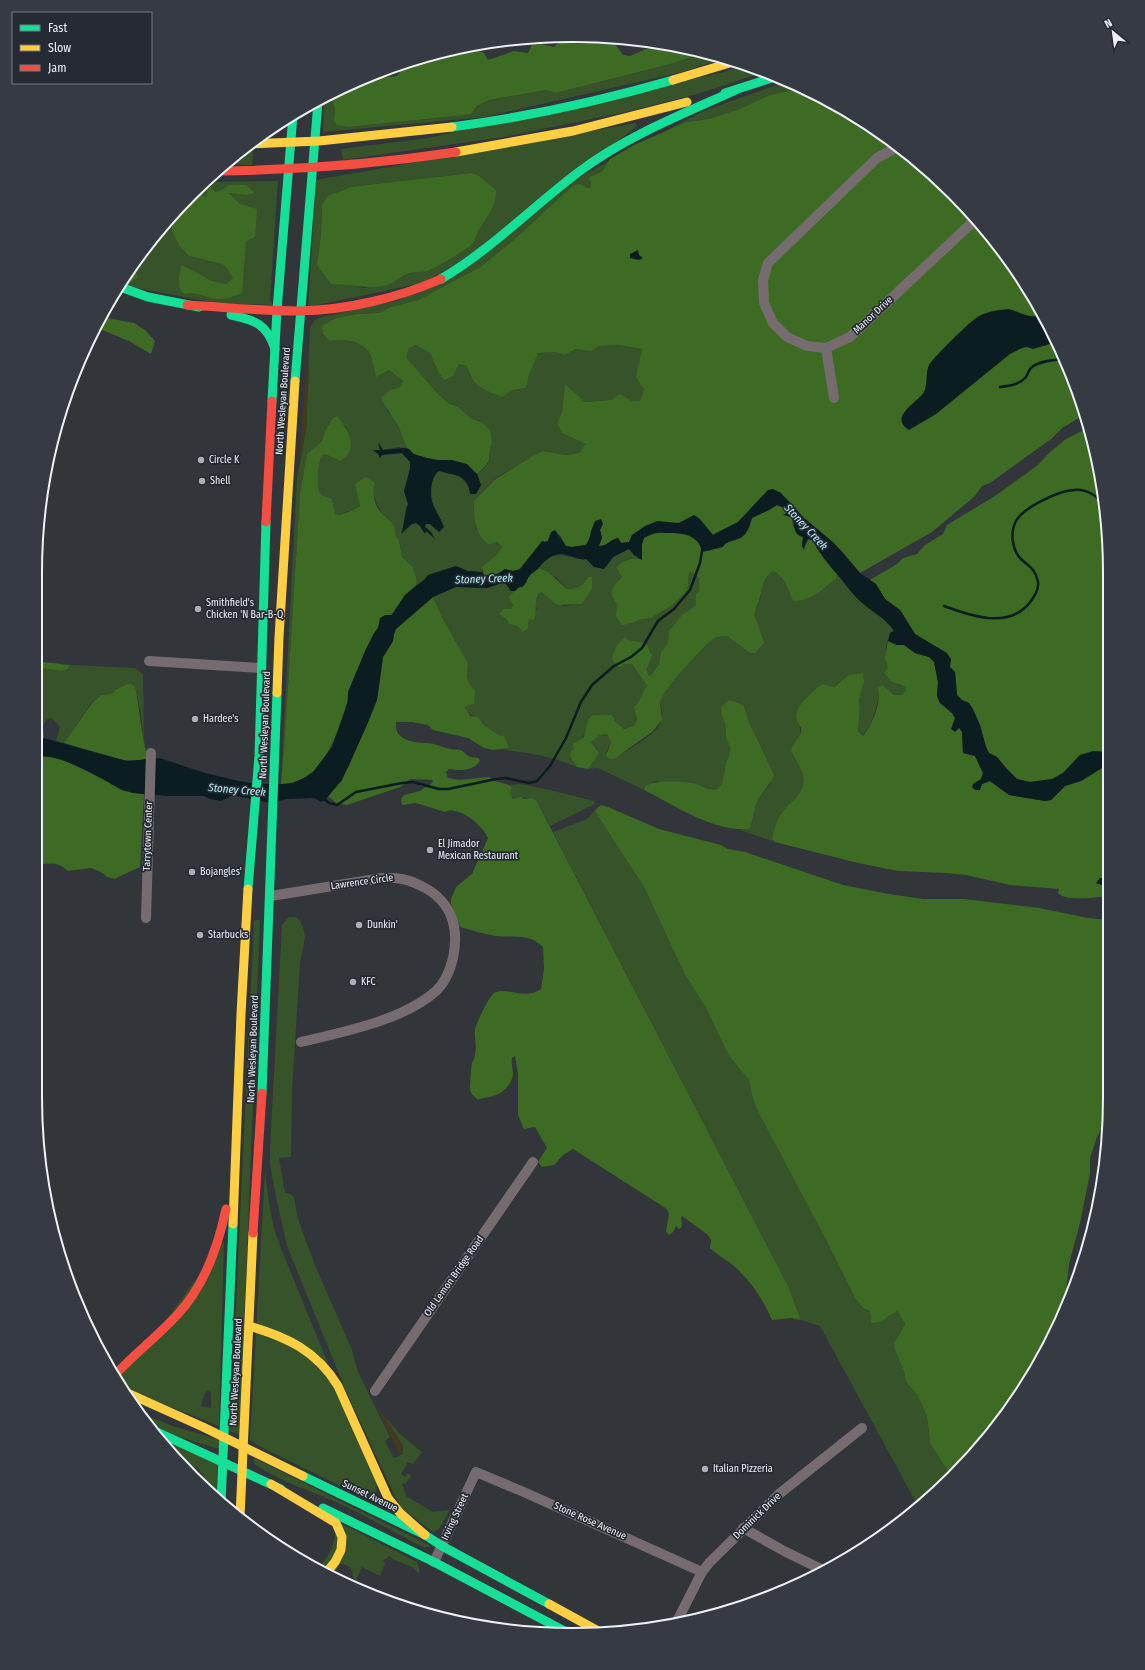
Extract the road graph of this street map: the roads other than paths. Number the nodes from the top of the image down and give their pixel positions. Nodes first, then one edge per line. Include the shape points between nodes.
1 (725, 64) edge
2 (768, 79) edge
3 (736, 90) junction
4 (318, 108) edge
5 (292, 122) edge
6 (261, 143) edge
7 (892, 150) edge
8 (227, 171) edge
9 (971, 223) edge
10 (124, 289) edge
11 (187, 305) junction
12 (277, 310) junction
13 (300, 311) junction
14 (826, 348) junction
15 (276, 352) junction
16 (834, 398) dead end
17 (275, 551) junction
18 (150, 661) dead end
19 (261, 668) junction
20 (151, 753) dead end
21 (271, 896) junction
22 (146, 918) dead end
23 (301, 1042) dead end
24 (236, 1157) junction
25 (533, 1162) dead end
26 (249, 1326) junction
27 (152, 1338) junction
28 (116, 1362) dead end
29 (118, 1372) edge
30 (375, 1391) dead end
31 (134, 1396) edge
32 (862, 1428) dead end
33 (165, 1436) edge
34 (476, 1472) joint
35 (270, 1484) junction
36 (221, 1495) edge
37 (241, 1511) edge
38 (744, 1528) junction
39 (425, 1535) junction
40 (442, 1546) junction
41 (434, 1562) junction
42 (818, 1567) edge
43 (329, 1568) edge
44 (702, 1572) junction
45 (679, 1617) edge
46 (592, 1627) edge
47 (558, 1628) edge

1 - 6 main road via 651,87 476,124 340,139
2 - 3 main road
3 - 8 main road via 620,120 460,152 340,167
3 - 13 main road via 640,134 580,171 475,258 441,279 414,291 359,305
4 - 13 main road, North Wesleyan Boulevard
5 - 12 main road, North Wesleyan Boulevard
7 - 14 street via 877,158 768,262 763,280 764,303 773,323 788,337 807,346
9 - 14 street, Manor Drive via 850,337
10 - 11 main road via 148,297
11 - 12 main road
11 - 15 main road via 262,324 272,337
12 - 13 main road
12 - 15 main road, North Wesleyan Boulevard
13 - 17 main road, North Wesleyan Boulevard
14 - 16 street
15 - 17 main road, North Wesleyan Boulevard
17 - 19 main road, North Wesleyan Boulevard
17 - 21 main road, North Wesleyan Boulevard
18 - 19 street
19 - 24 main road, North Wesleyan Boulevard via 259,756 241,1006
20 - 22 street, Tarrytown Center
21 - 23 street, Lawrence Circle via 400,877 425,887 440,897 453,920 454,950 450,969 437,990 420,1004 400,1014
21 - 26 main road, North Wesleyan Boulevard
24 - 27 main road via 224,1222 207,1268 189,1300
24 - 36 main road, North Wesleyan Boulevard
25 - 30 street, Old Lemon Bridge Road
26 - 37 main road, North Wesleyan Boulevard
26 - 39 main road via 266,1330 294,1343 310,1353 330,1372 388,1498 400,1513
27 - 28 main road
27 - 29 main road
31 - 39 main road, Sunset Avenue
32 - 38 street, Dominick Drive via 779,1494
33 - 35 main road
34 - 40 street, Irving Street
34 - 44 street, Stone Rose Avenue
35 - 41 main road
35 - 43 main road via 336,1523 342,1533 343,1543 340,1554
38 - 42 street
38 - 44 street, Dominick Drive
39 - 40 main road, Sunset Avenue
40 - 41 street, Irving Street
40 - 46 main road, Sunset Avenue
41 - 47 main road
44 - 45 street, Dominick Drive

